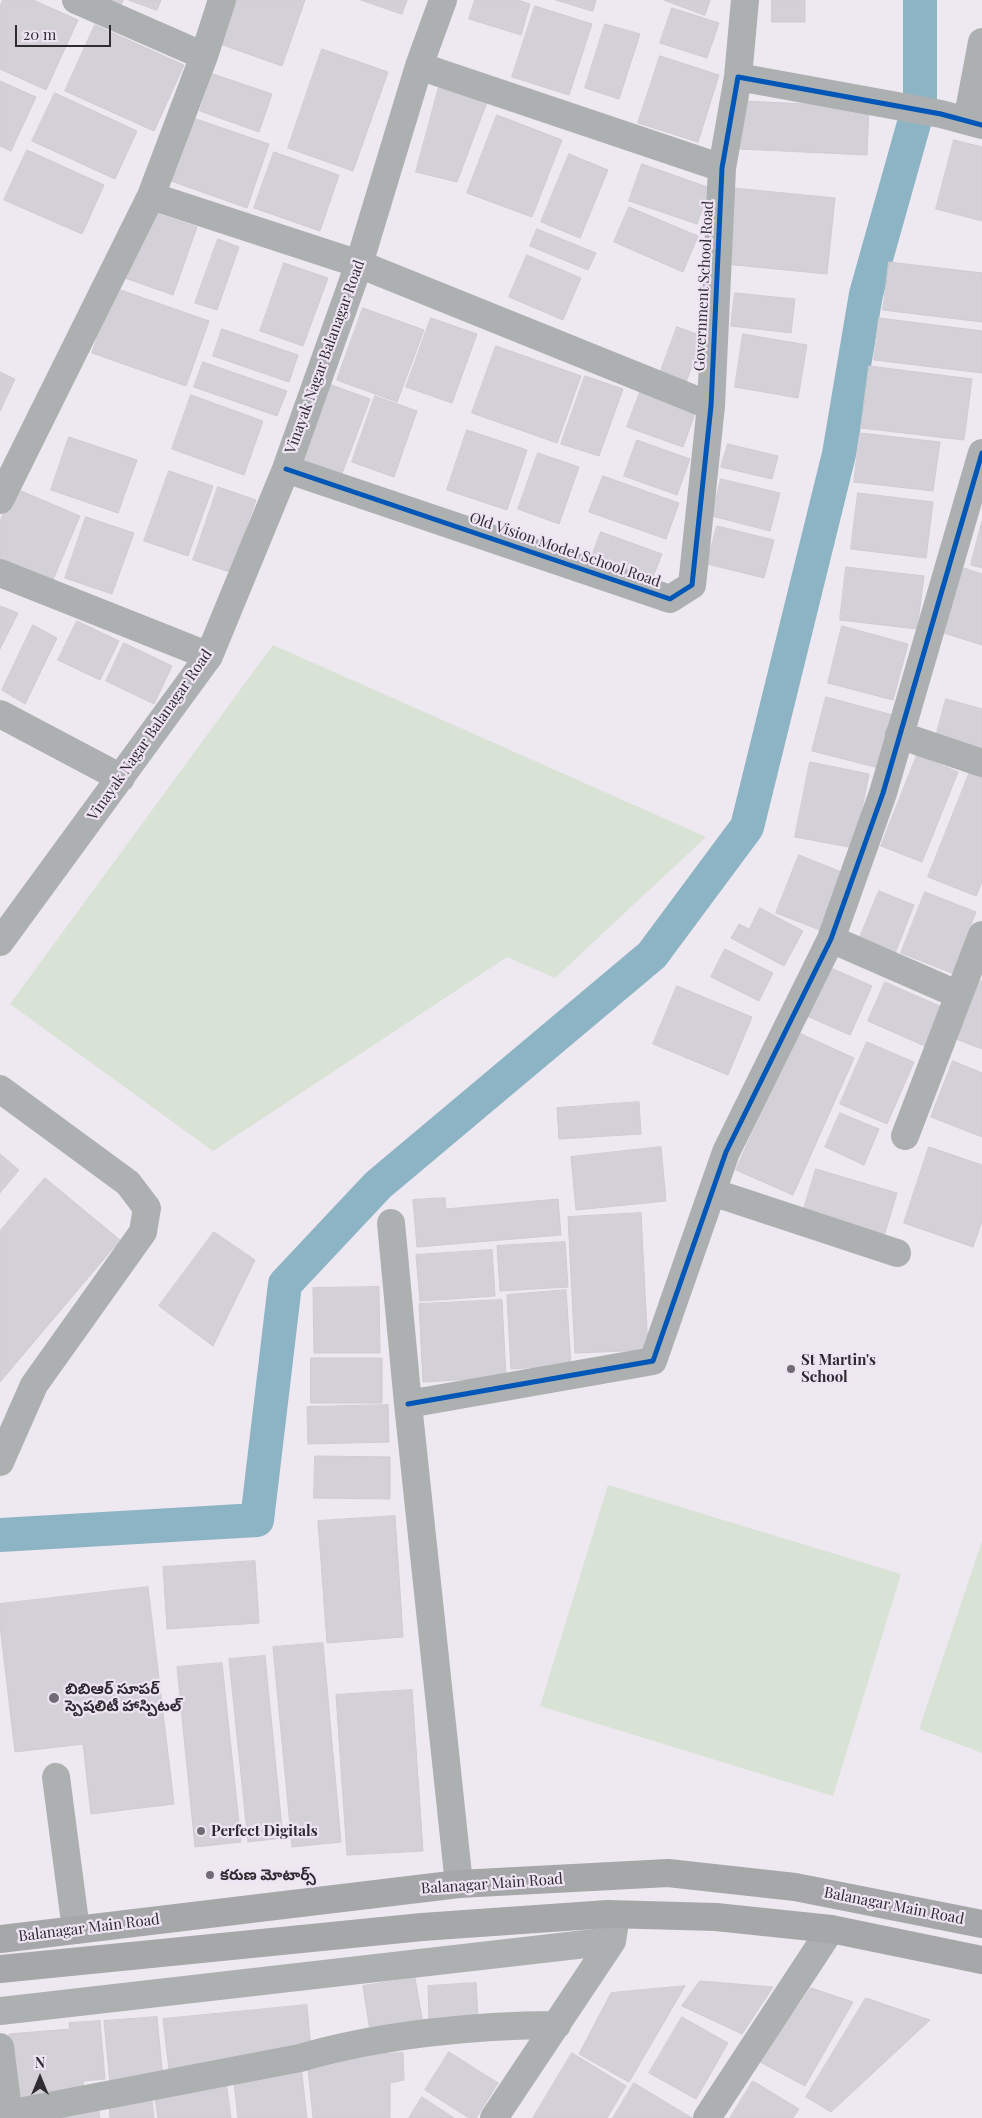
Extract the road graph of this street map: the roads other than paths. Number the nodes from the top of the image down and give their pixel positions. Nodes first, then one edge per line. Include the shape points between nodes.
1 (76, 0) edge
2 (222, 0) edge
3 (443, 0) edge
4 (745, 0) edge
5 (982, 42) edge
6 (204, 56) junction
7 (419, 66) junction
8 (738, 77) junction
9 (975, 123) edge
10 (722, 168) junction
11 (151, 196) junction
12 (359, 264) junction
13 (711, 406) junction
14 (982, 453) edge
15 (286, 469) junction
16 (0, 500) edge
17 (0, 573) edge
18 (208, 656) junction
19 (0, 714) edge
20 (900, 734) junction
21 (982, 763) edge
22 (121, 778) junction
23 (3, 934) edge
24 (982, 935) edge
25 (831, 939) junction
26 (958, 995) junction
27 (0, 1089) edge
28 (905, 1136) dead end
29 (712, 1192) junction
30 (391, 1223) dead end
31 (897, 1253) dead end
32 (408, 1404) junction
33 (8, 1418) edge
34 (0, 1462) edge
35 (56, 1777) dead end
36 (459, 1884) junction
37 (891, 1905) junction
38 (982, 1924) edge
39 (614, 1928) junction
40 (831, 1929) junction
41 (76, 1930) junction
42 (0, 1939) edge
43 (882, 1940) junction
44 (982, 1960) edge
45 (0, 1969) edge
46 (0, 2011) edge
47 (557, 2025) junction
48 (0, 2048) edge
49 (9, 2116) edge
50 (494, 2118) edge
51 (707, 2118) edge

1 - 6 street
2 - 6 street
3 - 7 street, Vinayak Nagar Balanagar Road
4 - 8 street, Government School Road
5 - 9 street
6 - 11 street
7 - 10 street
7 - 12 street, Vinayak Nagar Balanagar Road
8 - 9 street via 880,102
8 - 10 street, Government School Road
10 - 13 street, Government School Road
11 - 12 street
11 - 16 street
12 - 13 street
12 - 15 street, Vinayak Nagar Balanagar Road
13 - 15 street, Old Vision Model School Road via 692,585 670,599
14 - 20 street
15 - 18 street, Vinayak Nagar Balanagar Road
17 - 18 street
18 - 22 street, Vinayak Nagar Balanagar Road
19 - 22 street
20 - 21 street
20 - 25 street
22 - 23 street, Vinayak Nagar Balanagar Road
24 - 26 street
25 - 26 street
25 - 29 street via 726,1152
26 - 28 street
27 - 33 street via 128,1183 148,1208 143,1232
29 - 31 street
29 - 32 street via 653,1361
30 - 32 street
32 - 36 street
33 - 34 street
35 - 41 street
36 - 37 main road, Balanagar Main Road via 668,1873 795,1887
36 - 41 main road, Balanagar Main Road
37 - 38 main road, Balanagar Main Road
37 - 43 main road
39 - 40 main road, Balanagar Main Road via 716,1917
39 - 45 main road, Balanagar Main Road via 422,1927
39 - 46 street
39 - 47 street
40 - 43 main road, Balanagar Main Road
40 - 51 street
41 - 42 main road, Balanagar Main Road
43 - 44 main road, Balanagar Main Road
47 - 49 street via 507,2025 402,2037
47 - 50 street
48 - 49 street

